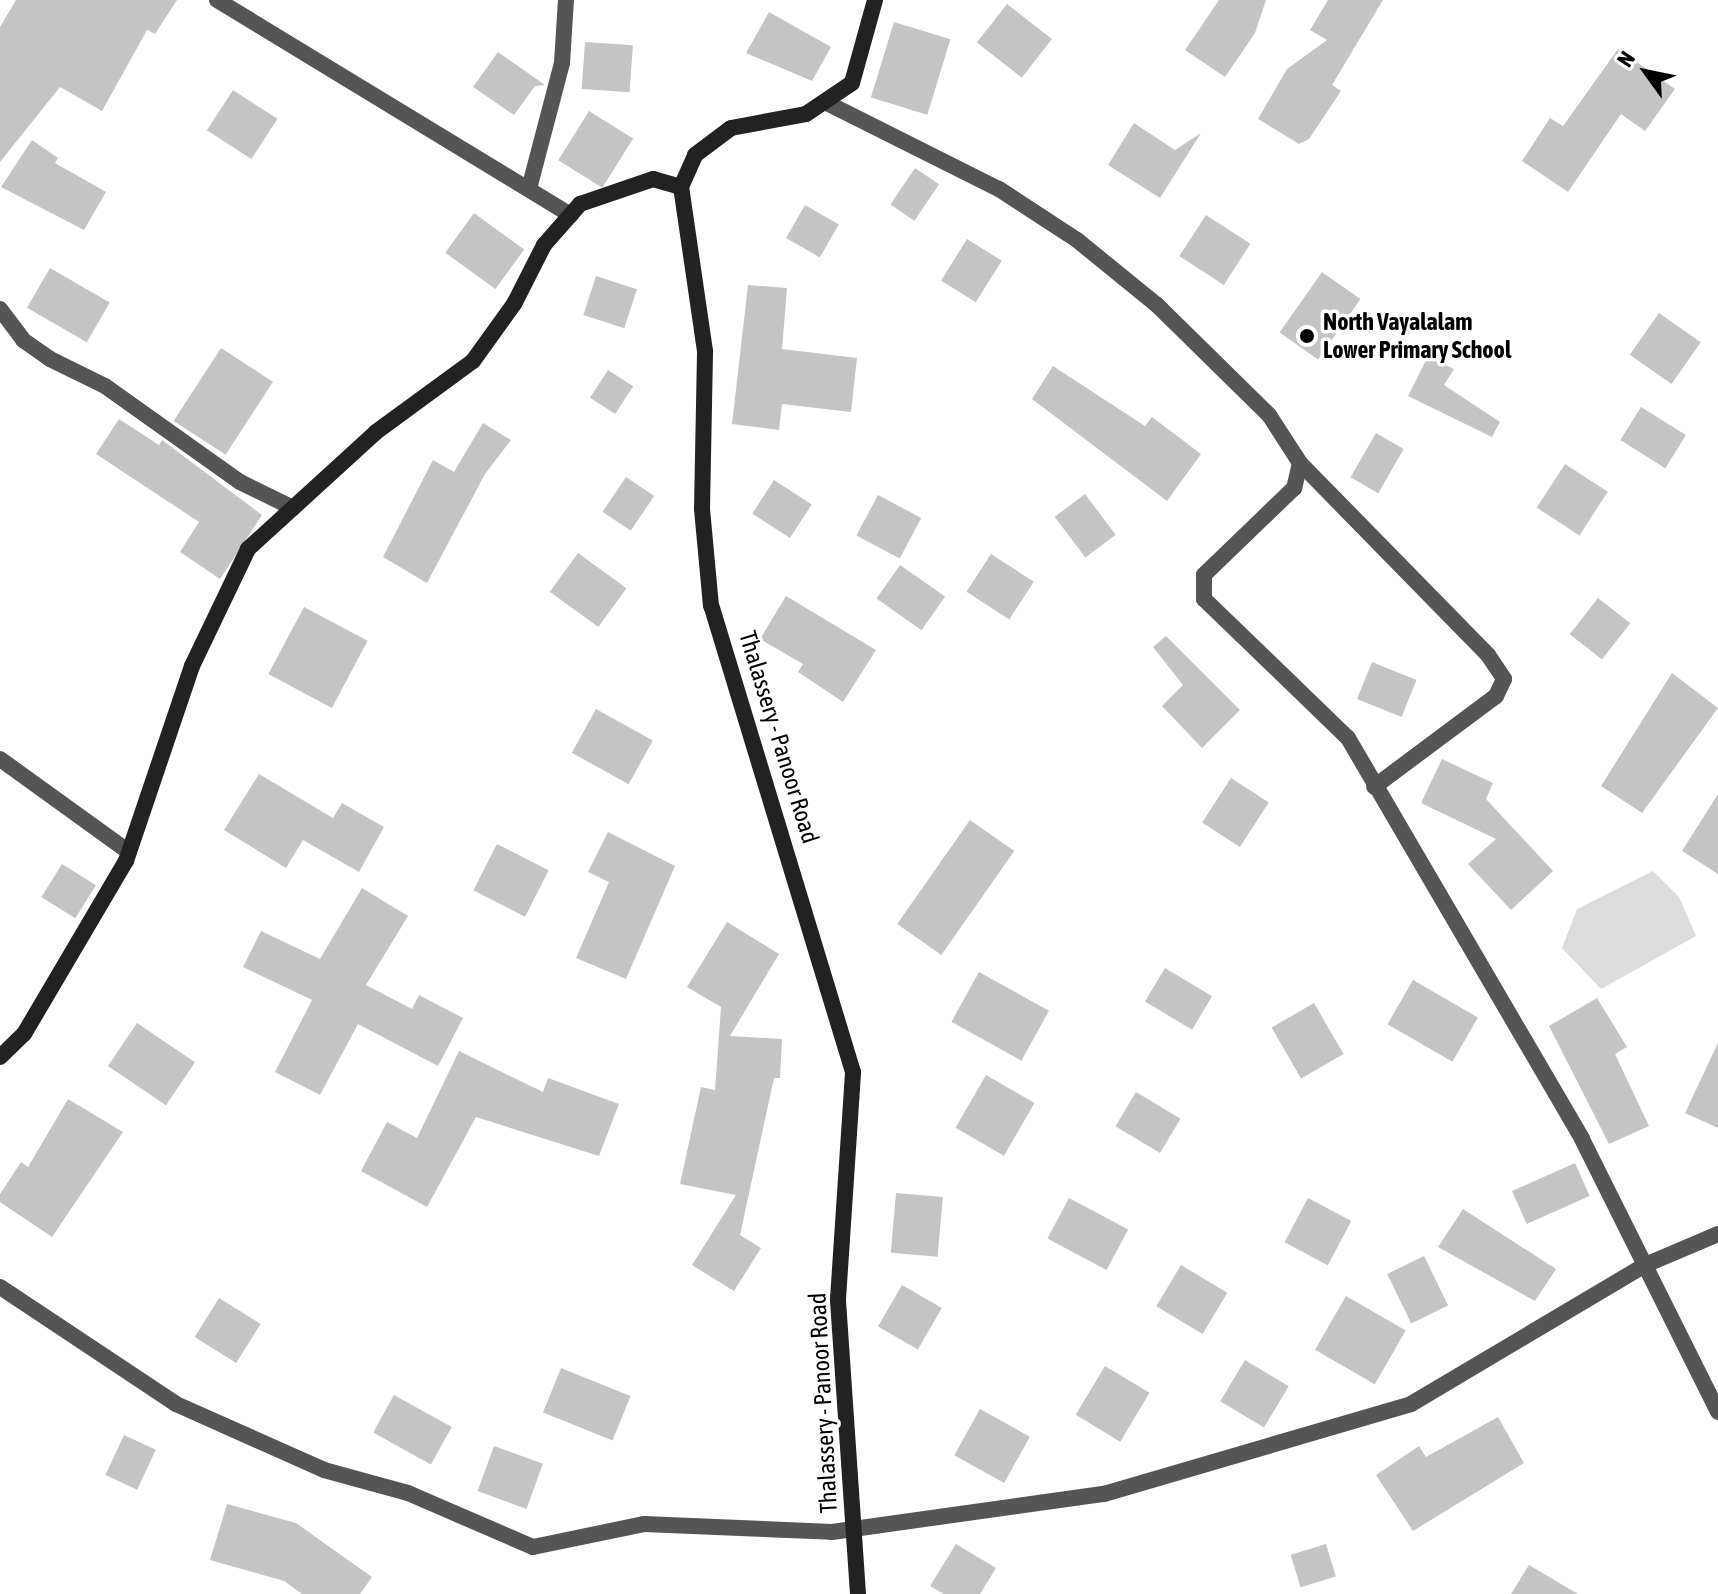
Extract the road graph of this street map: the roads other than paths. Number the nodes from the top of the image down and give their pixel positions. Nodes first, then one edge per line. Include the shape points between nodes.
1 (217, 0) edge
2 (566, 0) edge
3 (875, 0) edge
4 (825, 102) junction
5 (530, 185) junction
6 (681, 187) junction
7 (571, 215) junction
8 (0, 309) edge
9 (1300, 463) junction
10 (293, 508) junction
11 (0, 759) edge
12 (1374, 787) junction
13 (129, 852) junction
14 (0, 1057) edge
15 (1718, 1234) edge
16 (1645, 1265) junction
17 (0, 1287) edge
18 (1718, 1412) edge
19 (855, 1530) junction
20 (858, 1594) edge

1 - 5 street
2 - 5 street via 562,63
3 - 4 main road via 852,83
4 - 6 main road via 806,114 731,128 695,155
4 - 9 street via 999,189 1077,240 1157,305 1269,415
5 - 7 street
6 - 7 main road via 653,179 580,204
6 - 19 main road, Thalassery - Panoor Road via 705,351 702,509 711,606 853,1072 838,1299
7 - 10 main road via 544,245 514,304 473,361 376,432
8 - 10 street via 23,340 50,359 105,386 240,482
9 - 12 street via 1294,488 1204,575 1204,599 1348,738
9 - 12 street via 1488,655 1504,679 1496,696
10 - 13 main road via 248,549 192,666
11 - 13 street
12 - 16 street via 1473,946
13 - 14 main road via 24,1034
15 - 16 street
16 - 18 street
16 - 19 street via 1411,1404 1104,1494
17 - 19 street via 176,1404 324,1470 408,1493 533,1547 644,1524 694,1523 761,1533
19 - 20 main road, Thalassery - Panoor Road

